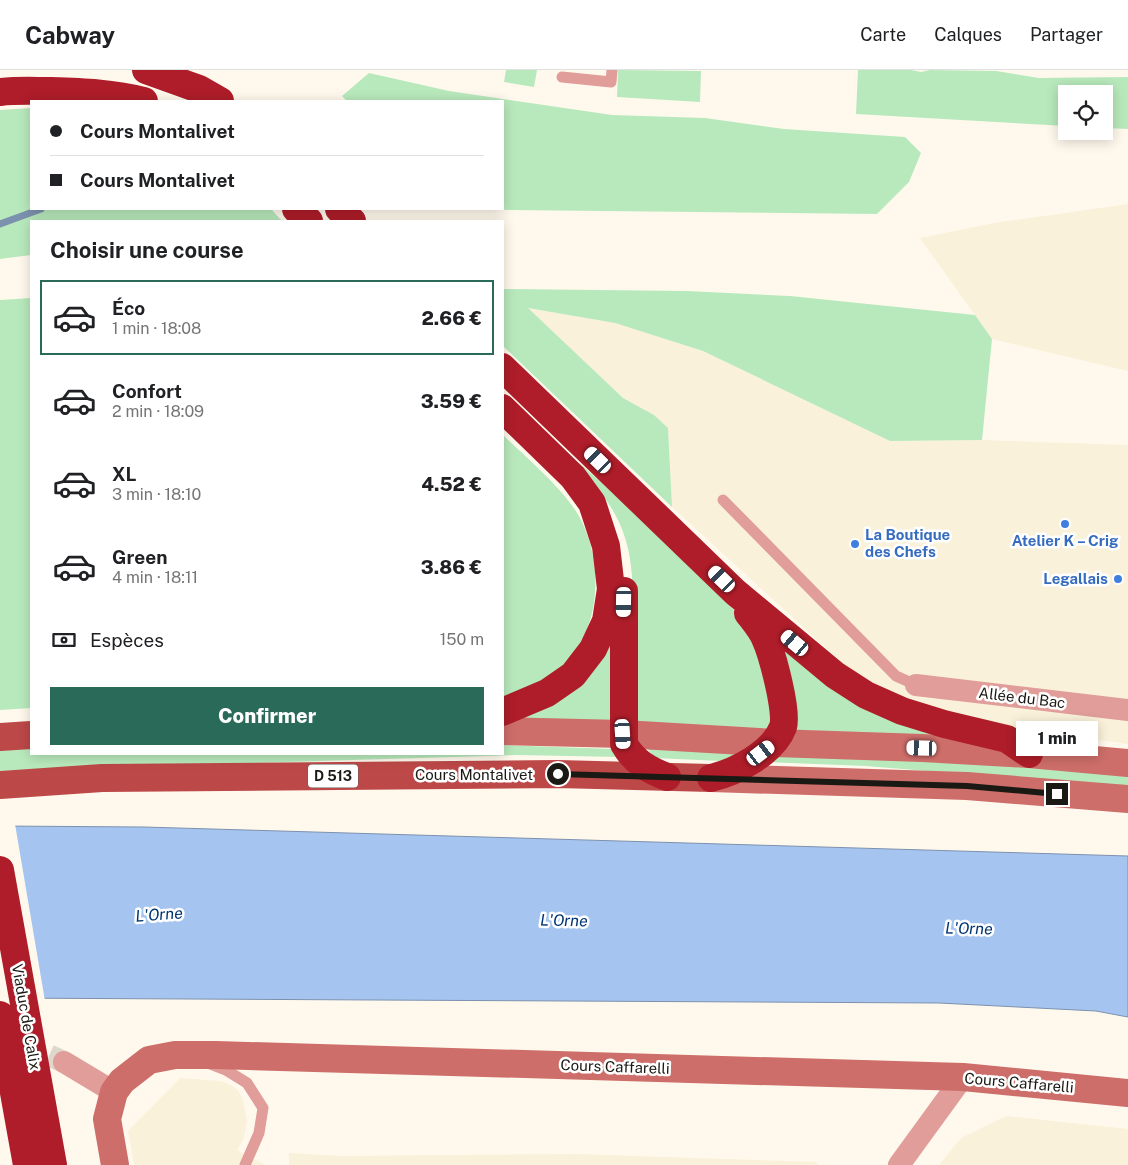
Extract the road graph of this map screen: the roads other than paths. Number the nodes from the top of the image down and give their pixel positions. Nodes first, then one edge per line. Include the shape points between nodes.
1 (146, 70) edge
2 (612, 70) edge
3 (562, 77) dead end
4 (0, 92) edge
5 (140, 100) edge
6 (218, 100) edge
7 (297, 210) edge
8 (340, 210) edge
9 (308, 220) edge
10 (351, 220) edge
11 (504, 369) edge
12 (504, 410) edge
13 (723, 500) dead end
14 (592, 503) junction
15 (735, 592) junction
16 (916, 684) joint
17 (1128, 710) edge
18 (504, 711) edge
19 (504, 731) edge
20 (623, 734) junction
21 (30, 735) edge
22 (0, 737) edge
23 (775, 743) junction
24 (1029, 754) junction
25 (1128, 763) edge
26 (667, 777) junction
27 (711, 778) junction
28 (0, 785) edge
29 (1128, 799) edge
30 (0, 870) edge
31 (0, 1014) edge
32 (190, 1055) junction
33 (64, 1062) tunnel mouth
34 (963, 1077) junction
35 (114, 1092) junction
36 (1128, 1093) edge
37 (26, 1165) edge
38 (53, 1165) edge
39 (115, 1165) edge
40 (246, 1165) edge
41 (899, 1165) edge

1 - 6 highway
2 - 3 lane via 611,82
4 - 5 highway via 88,92
7 - 9 highway
8 - 10 highway
11 - 15 highway
12 - 14 highway via 573,477
13 - 16 lane via 896,676
14 - 18 highway via 606,546 611,589 606,621 593,649 573,675 547,693
14 - 20 highway via 611,521 621,543 625,564
15 - 23 highway via 765,637 777,671 784,725
15 - 24 highway via 810,656 866,695 902,711 1007,739
16 - 17 street, Allée du Bac
19 - 20 street
20 - 23 street
20 - 26 highway via 624,744 636,760 649,770
21 - 22 main road
23 - 24 street
23 - 27 highway via 728,774
24 - 25 street
26 - 27 main road, Cours Montalivet / D 513
26 - 28 main road, Cours Montalivet / D 513 via 548,774 102,778
27 - 29 street, Cours Montalivet / D 513 via 967,786
30 - 38 highway, Viaduc de Calix, bridge
31 - 37 highway, Viaduc de Calix, bridge
32 - 34 street, Cours Caffarelli
32 - 35 street, Cours Caffarelli via 149,1060 122,1080
32 - 40 lane via 226,1070 247,1084 263,1108 259,1133
33 - 35 street
34 - 36 street, Cours Caffarelli
34 - 41 street
35 - 39 street via 107,1119

